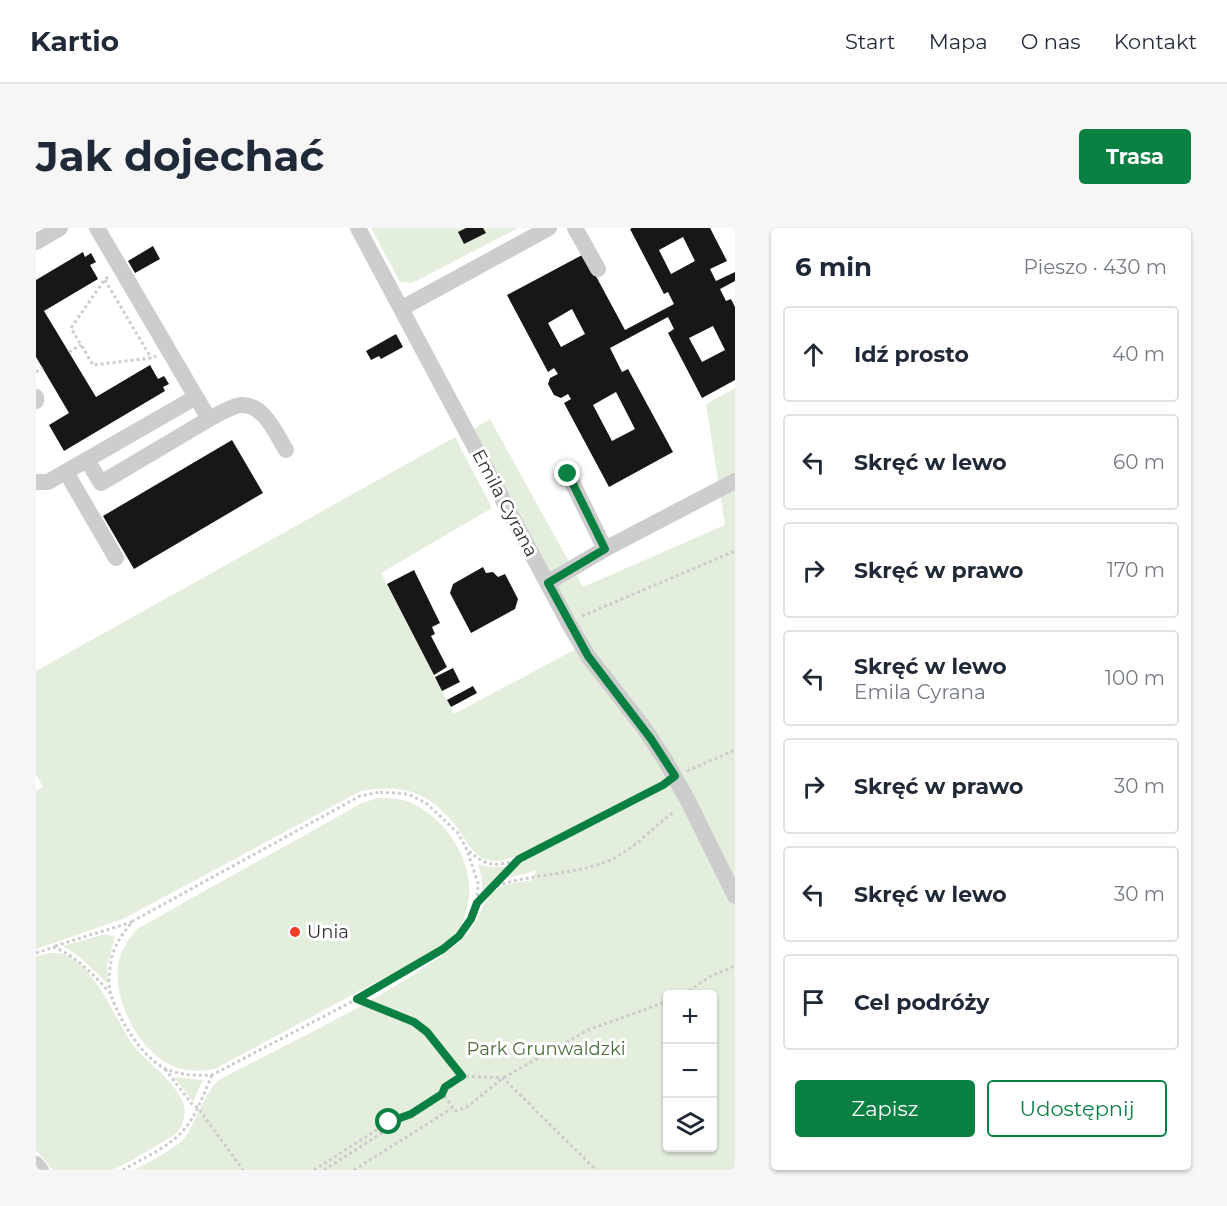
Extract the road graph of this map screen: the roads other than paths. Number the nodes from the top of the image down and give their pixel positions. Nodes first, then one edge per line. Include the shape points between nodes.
1 (60, 228) edge
2 (97, 228) edge
3 (358, 228) edge
4 (549, 228) edge
5 (575, 228) edge
6 (36, 242) edge
7 (598, 269) dead end
8 (402, 308) junction
9 (196, 397) junction
10 (209, 419) junction
11 (286, 450) dead end
12 (87, 460) junction
13 (66, 472) junction
14 (568, 474) dead end
15 (735, 481) edge
16 (36, 482) edge
17 (605, 549) junction
18 (116, 558) dead end
19 (548, 583) junction
20 (735, 896) edge
21 (36, 1164) edge
22 (41, 1170) edge

1 - 6 street
2 - 9 street
3 - 8 street, Emila Cyrana
4 - 8 street
5 - 7 street
8 - 19 street, Emila Cyrana
9 - 10 street
9 - 12 street
10 - 11 street via 240,405 250,406 268,420
10 - 12 street via 101,483
12 - 13 street
13 - 16 street via 48,482
13 - 18 street
14 - 17 street
15 - 17 street
17 - 19 street
19 - 20 street, Emila Cyrana via 588,656 675,776
21 - 22 street

